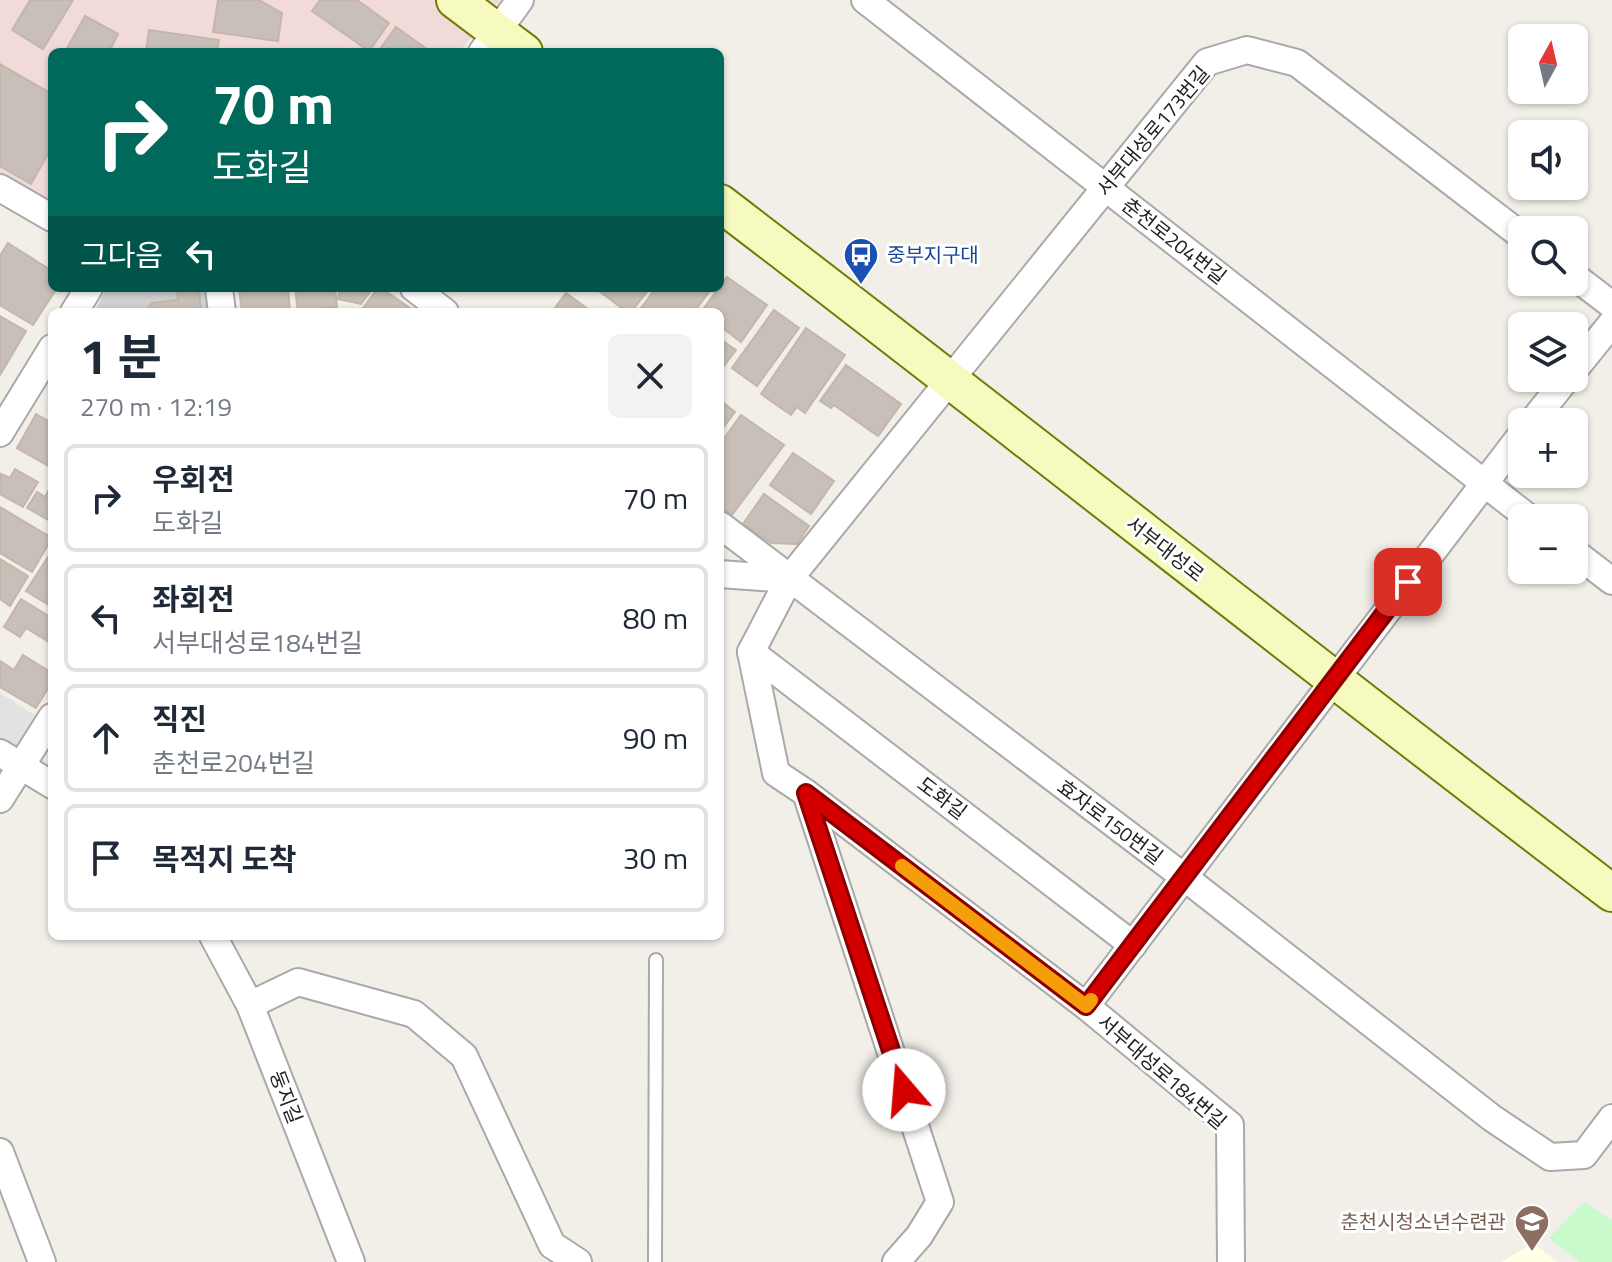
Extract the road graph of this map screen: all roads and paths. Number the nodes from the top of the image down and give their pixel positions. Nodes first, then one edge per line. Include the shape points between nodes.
1 (455, 0) edge
2 (520, 0) edge
3 (865, 0) edge
4 (501, 45) edge
5 (0, 188) edge
6 (1105, 188) junction
7 (724, 206) edge
8 (48, 216) edge
9 (1508, 225) edge
10 (1588, 287) edge
11 (419, 292) edge
12 (1612, 305) edge
13 (440, 308) edge
14 (1612, 323) edge
15 (1588, 353) edge
16 (48, 355) edge
17 (950, 379) junction
18 (1556, 392) edge
19 (1543, 408) edge
20 (0, 433) edge
21 (1508, 451) edge
22 (1483, 482) junction
23 (1511, 504) edge
24 (724, 528) edge
25 (1588, 563) edge
26 (724, 574) edge
27 (789, 579) junction
28 (1612, 581) edge
29 (751, 652) junction
30 (1333, 681) junction
31 (48, 721) edge
32 (11, 760) edge
33 (48, 783) edge
34 (806, 793) junction
35 (0, 799) edge
36 (1184, 877) junction
37 (1612, 893) edge
38 (215, 940) edge
39 (1133, 945) junction
40 (656, 960) dead end
41 (250, 1005) junction
42 (1086, 1006) junction
43 (1612, 1118) edge
44 (0, 1152) edge
45 (42, 1262) edge
46 (351, 1262) edge
47 (578, 1262) edge
48 (655, 1262) edge
49 (896, 1262) edge
50 (1231, 1262) edge

1 - 4 street
2 - 4 street
3 - 6 street, 춘천로204번길
5 - 8 street
6 - 9 street, 서부대성로173번길 via 1207,62 1247,50 1297,63
6 - 17 street, 서부대성로173번길
6 - 22 street, 춘천로204번길
7 - 17 street, 서부대성로
10 - 12 street
11 - 13 street
14 - 15 street
16 - 20 street
17 - 27 street
17 - 30 street, 서부대성로
18 - 19 street
21 - 22 street
22 - 23 street, 춘천로204번길
22 - 30 street
24 - 27 street, 효자로150번길
25 - 28 street
26 - 27 street
27 - 29 street
27 - 36 street, 효자로150번길
29 - 34 street via 776,773
29 - 39 street, 도화길
30 - 36 street, 서부대성로184번길
30 - 37 street, 서부대성로
31 - 32 street
32 - 33 street
32 - 35 street
34 - 42 street
34 - 49 street via 940,1202
36 - 39 street, 서부대성로184번길
36 - 43 street, 효자로150번길 via 1492,1118 1550,1157 1584,1155
38 - 41 street, 둥지길
39 - 42 street, 서부대성로184번길
40 - 48 lane
41 - 46 street, 둥지길
41 - 47 street via 298,982 414,1014 464,1056 552,1245
42 - 50 street, 서부대성로184번길 via 1230,1125
44 - 45 street

